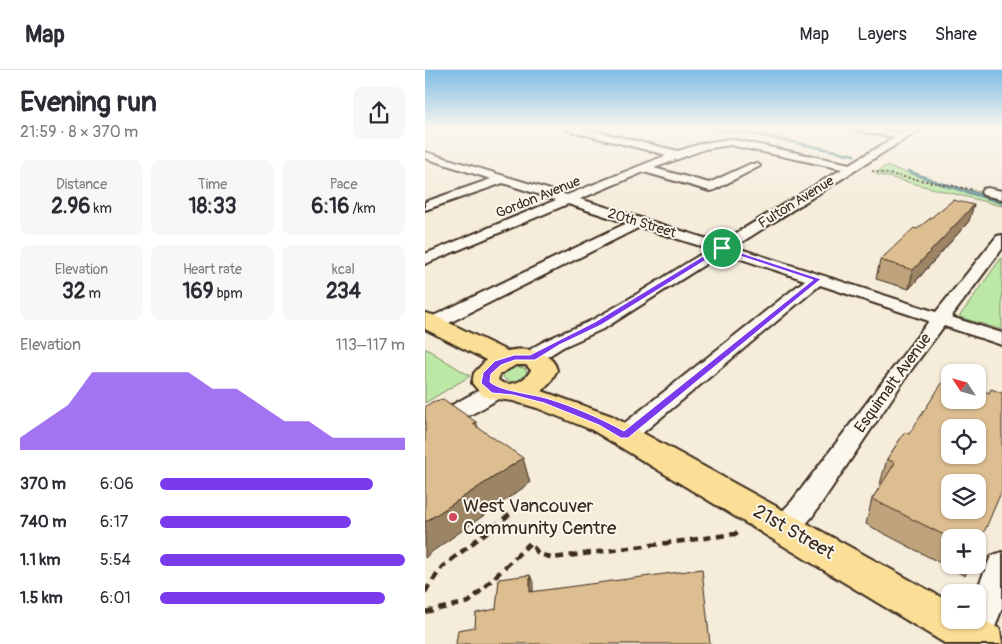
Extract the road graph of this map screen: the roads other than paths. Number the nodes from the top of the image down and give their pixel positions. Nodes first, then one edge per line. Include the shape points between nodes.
1 (425, 155) edge
2 (676, 155) edge
3 (793, 155) edge
4 (873, 155) edge
5 (450, 163) junction
6 (754, 166) dead end
7 (433, 168) dead end
8 (852, 168) junction
9 (645, 169) junction
10 (504, 178) junction
11 (987, 192) road end
12 (1002, 195) edge
13 (570, 200) junction
14 (425, 206) edge
15 (639, 222) junction
16 (1002, 239) edge
17 (722, 248) junction
18 (425, 259) edge
19 (817, 279) junction
20 (940, 319) junction
21 (436, 326) edge
22 (1002, 339) edge
23 (540, 368) junction
24 (497, 380) junction
25 (427, 422) edge
26 (613, 429) junction
27 (785, 527) junction
28 (1002, 566) edge
29 (980, 641) edge

1 - 5 street, 20th Street
2 - 9 street, Gordon Avenue
3 - 8 street, Gordon Avenue
4 - 8 street, Fulton Avenue
5 - 7 street
5 - 10 street, 20th Street
6 - 9 street via 710,187
8 - 17 street, Fulton Avenue
9 - 13 street, Gordon Avenue
10 - 13 street, 20th Street
10 - 14 street
11 - 12 street
13 - 15 street, 20th Street
13 - 18 street, Gordon Avenue
15 - 17 street, 20th Street
15 - 21 street
16 - 20 street, Esquimalt Avenue
17 - 19 street, 20th Street
17 - 23 street, Fulton Avenue via 598,324
19 - 20 street, 20th Street
19 - 26 street
20 - 22 street, 20th Street
20 - 27 street, Esquimalt Avenue via 802,509
21 - 24 main road
23 - 24 main road via 532,386
23 - 26 main road, 21st Street via 560,392
24 - 25 street via 460,410
24 - 26 main road, 21st Street
26 - 27 main road, 21st Street
27 - 29 main road, 21st Street
28 - 29 street

